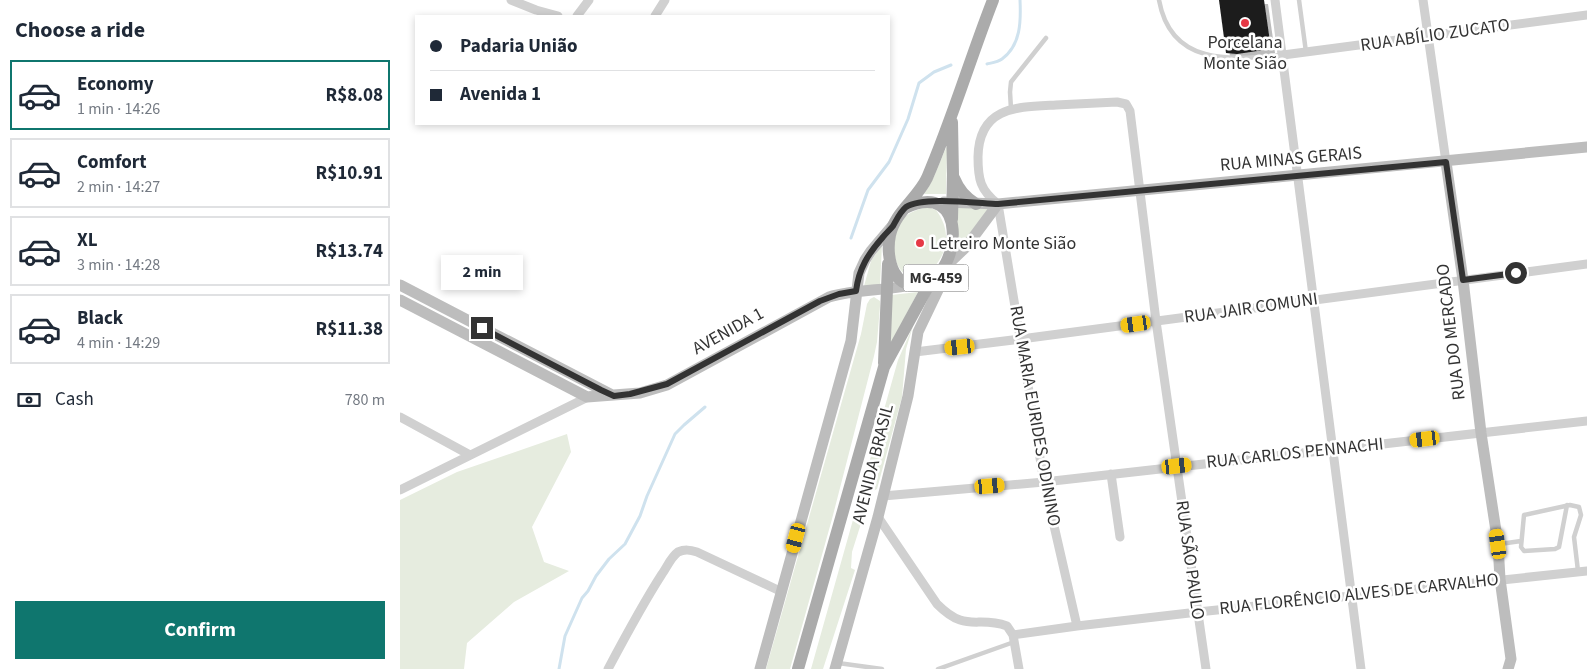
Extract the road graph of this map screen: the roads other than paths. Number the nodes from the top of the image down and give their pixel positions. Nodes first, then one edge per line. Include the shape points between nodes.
1 (511, 0) edge
2 (589, 0) edge
3 (666, 0) edge
4 (993, 0) edge
5 (1158, 0) edge
6 (1275, 0) edge
7 (1300, 0) edge
8 (1423, 0) edge
9 (554, 15) edge
10 (578, 15) edge
11 (656, 15) edge
12 (1587, 15) edge
13 (1428, 36) junction
14 (1046, 38) dead end
15 (1306, 52) junction
16 (1283, 55) junction
17 (1011, 108) junction
18 (952, 114) junction
19 (1587, 147) edge
20 (1446, 162) junction
21 (953, 175) junction
22 (1297, 175) junction
23 (1140, 190) junction
24 (936, 202) junction
25 (952, 202) junction
26 (976, 204) junction
27 (998, 204) junction
28 (905, 208) junction
29 (952, 220) junction
30 (893, 225) junction
31 (889, 261) junction
32 (1587, 264) edge
33 (945, 268) junction
34 (1463, 280) junction
35 (931, 281) junction
36 (912, 284) junction
37 (400, 285) edge
38 (886, 290) junction
39 (856, 291) junction
40 (400, 300) edge
41 (1313, 300) junction
42 (1156, 321) junction
43 (1021, 339) junction
44 (915, 352) junction
45 (884, 367) junction
46 (601, 390) junction
47 (614, 396) junction
48 (587, 398) junction
49 (400, 417) edge
50 (1587, 422) edge
51 (1481, 432) junction
52 (1332, 449) junction
53 (470, 455) junction
54 (1177, 466) junction
55 (1111, 474) junction
56 (1044, 482) junction
57 (400, 490) edge
58 (883, 496) junction
59 (1567, 505) junction
60 (878, 517) junction
61 (1120, 537) dead end
62 (1521, 541) junction
63 (1498, 544) junction
64 (1583, 571) edge
65 (1500, 579) junction
66 (782, 592) junction
67 (1352, 596) junction
68 (1198, 612) junction
69 (1077, 626) junction
70 (1014, 638) junction
71 (836, 666) edge
72 (1511, 666) edge
73 (608, 669) edge
74 (760, 669) edge
75 (798, 669) edge
76 (882, 669) edge
77 (938, 669) edge
78 (1018, 669) edge
79 (1206, 669) edge
80 (1361, 669) edge

1 - 9 street
2 - 10 street
3 - 11 street
4 - 18 main road, MG-459
5 - 16 lane via 1163,18 1174,35 1190,49 1209,56 1237,59
6 - 16 street
7 - 15 lane
8 - 13 street, RUA DO MERCADO
12 - 13 street, RUA ABÍLIO ZUCATO
13 - 15 street, RUA ABÍLIO ZUCATO
13 - 20 street, RUA DO MERCADO
14 - 17 lane via 1011,82
15 - 16 street, RUA ABÍLIO ZUCATO
16 - 22 street
17 - 23 street, RUA SÃO PAULO via 1126,104 1130,111
17 - 27 street via 990,121 982,132 978,149 982,188
18 - 21 main road, MG-459
18 - 28 main road, MG-459 via 926,180
19 - 20 street, RUA MINAS GERAIS
20 - 22 street, RUA MINAS GERAIS
20 - 34 street, RUA DO MERCADO
21 - 25 main road, MG-459
21 - 26 main road via 959,188
22 - 23 street, RUA MINAS GERAIS
22 - 41 street
23 - 27 street, RUA MINAS GERAIS
23 - 42 street, RUA SÃO PAULO
24 - 25 street, RUA MINAS GERAIS
24 - 28 main road via 916,203
24 - 29 main road via 945,208
25 - 26 street, RUA MINAS GERAIS
25 - 29 main road, MG-459
26 - 27 street, RUA MINAS GERAIS
27 - 33 street via 966,247
27 - 43 street, RUA MARIA EURIDES ODININO
28 - 30 main road, MG-459
29 - 33 main road, MG-459 via 952,238
30 - 31 main road, MG-459
30 - 39 street via 865,260
31 - 36 main road, MG-459 via 894,274
31 - 38 main road, MG-459
32 - 34 street, RUA JAIR COMUNI
33 - 35 main road, MG-459
33 - 44 street, AVENIDA BRASIL via 938,292 921,325
34 - 41 street, RUA JAIR COMUNI
34 - 51 street, RUA DO MERCADO
35 - 36 main road, MG-459
35 - 45 main road, MG-459
36 - 38 street, AVENIDA 1
37 - 46 street
38 - 39 street, AVENIDA 1
38 - 45 main road, MG-459
39 - 47 street, AVENIDA 1 via 820,301 667,384 640,393
39 - 66 street via 851,341
40 - 48 street
41 - 42 street, RUA JAIR COMUNI
41 - 52 street
42 - 43 street, RUA JAIR COMUNI
42 - 54 street, RUA SÃO PAULO
43 - 44 street, RUA JAIR COMUNI
43 - 56 street, RUA MARIA EURIDES ODININO
44 - 58 street, AVENIDA BRASIL via 908,396
45 - 75 main road, MG-459
46 - 47 street
46 - 48 street
47 - 48 street, AVENIDA 1
48 - 53 street
49 - 53 street
50 - 51 street, RUA CARLOS PENNACHI
51 - 52 street, RUA CARLOS PENNACHI
51 - 63 street, RUA DO MERCADO
52 - 54 street, RUA CARLOS PENNACHI
52 - 67 street
53 - 57 street
54 - 55 street, RUA CARLOS PENNACHI
54 - 68 street, RUA SÃO PAULO
55 - 56 street, RUA CARLOS PENNACHI
55 - 61 street
56 - 58 street, RUA CARLOS PENNACHI
56 - 69 street, RUA MARIA EURIDES ODININO
58 - 60 street, AVENIDA BRASIL
59 - 62 lane via 1524,515
59 - 62 lane via 1559,547 1524,551
59 - 64 lane via 1576,505 1581,511 1574,537
60 - 70 street via 946,613 965,622 1007,626
60 - 71 street, AVENIDA BRASIL
62 - 63 lane
63 - 65 street, RUA DO MERCADO
64 - 65 street, RUA FLORÊNCIO ALVES DE CARVALHO
65 - 67 street, RUA FLORÊNCIO ALVES DE CARVALHO
65 - 72 street, RUA DO MERCADO
66 - 73 street via 697,552 680,551 655,584
66 - 74 street
67 - 68 street, RUA FLORÊNCIO ALVES DE CARVALHO
67 - 80 street
68 - 69 street, RUA FLORÊNCIO ALVES DE CARVALHO
68 - 79 street, RUA SÃO PAULO
69 - 70 street, RUA FLORÊNCIO ALVES DE CARVALHO
70 - 77 lane
70 - 78 street
71 - 76 lane

